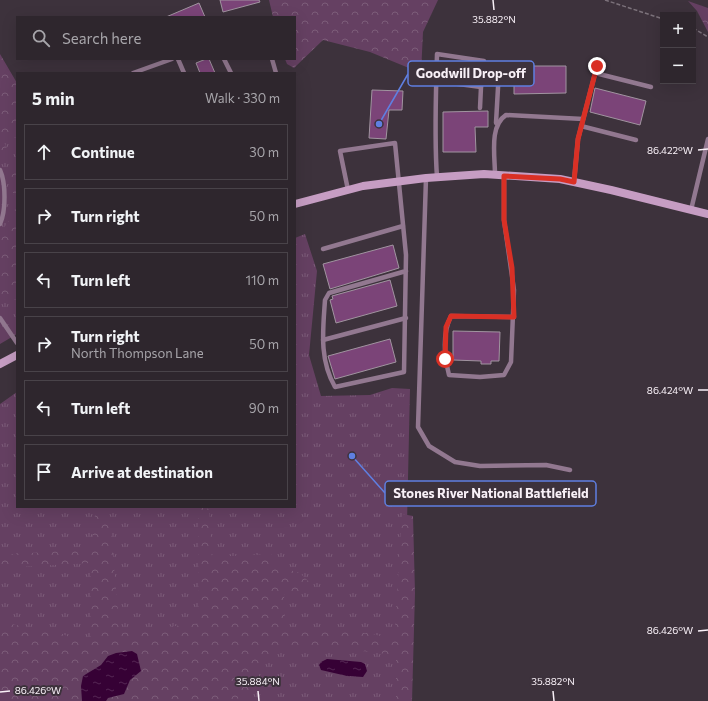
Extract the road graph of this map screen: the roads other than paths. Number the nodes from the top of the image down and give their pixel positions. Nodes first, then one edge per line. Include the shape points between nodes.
1 (169, 60) edge
2 (178, 60) edge
3 (224, 60) edge
4 (272, 60) edge
5 (597, 66) dead end
6 (499, 70) dead end
7 (136, 72) edge
8 (184, 72) edge
9 (230, 72) edge
10 (276, 72) edge
11 (595, 73) junction
12 (436, 81) junction
13 (650, 87) dead end
14 (481, 88) junction
15 (480, 108) dead end
16 (583, 119) junction
17 (581, 126) junction
18 (495, 127) junction
19 (708, 139) edge
20 (636, 140) dead end
21 (0, 170) edge
22 (494, 175) junction
23 (504, 176) junction
24 (437, 177) junction
25 (426, 178) junction
26 (399, 181) junction
27 (574, 182) junction
28 (348, 190) junction
29 (296, 204) edge
30 (691, 210) junction
31 (708, 214) edge
32 (0, 224) edge
33 (403, 226) junction
34 (323, 249) dead end
35 (406, 271) junction
36 (514, 317) junction
37 (0, 318) edge
38 (406, 318) junction
39 (323, 340) junction
40 (16, 342) edge
41 (16, 356) edge
42 (0, 364) edge
43 (570, 470) dead end

1 - 7 lane
2 - 8 lane
3 - 9 lane
4 - 10 lane
5 - 11 lane
6 - 18 lane
11 - 13 lane
11 - 16 lane
12 - 14 lane
12 - 14 lane via 437,54 484,61
12 - 24 lane
14 - 15 lane
16 - 17 lane
16 - 18 lane via 506,115 499,119
17 - 20 lane
17 - 27 lane
18 - 22 lane
19 - 30 lane
21 - 32 lane via 5,214
22 - 23 main road
22 - 24 main road
23 - 27 main road
23 - 36 lane via 504,220 512,268
24 - 25 main road
25 - 26 main road
25 - 43 lane via 418,427 429,446 455,462 480,466 546,465
26 - 28 main road
26 - 28 lane via 395,143 340,151
26 - 33 lane
27 - 30 main road
28 - 29 main road
30 - 31 main road
33 - 34 lane
33 - 35 lane
35 - 38 lane
35 - 39 lane via 329,293 325,300
36 - 36 lane via 511,362 504,375 449,375 445,359 446,327 451,316
37 - 40 lane
38 - 39 lane
38 - 39 lane via 404,372 335,387 323,354
41 - 42 main road

